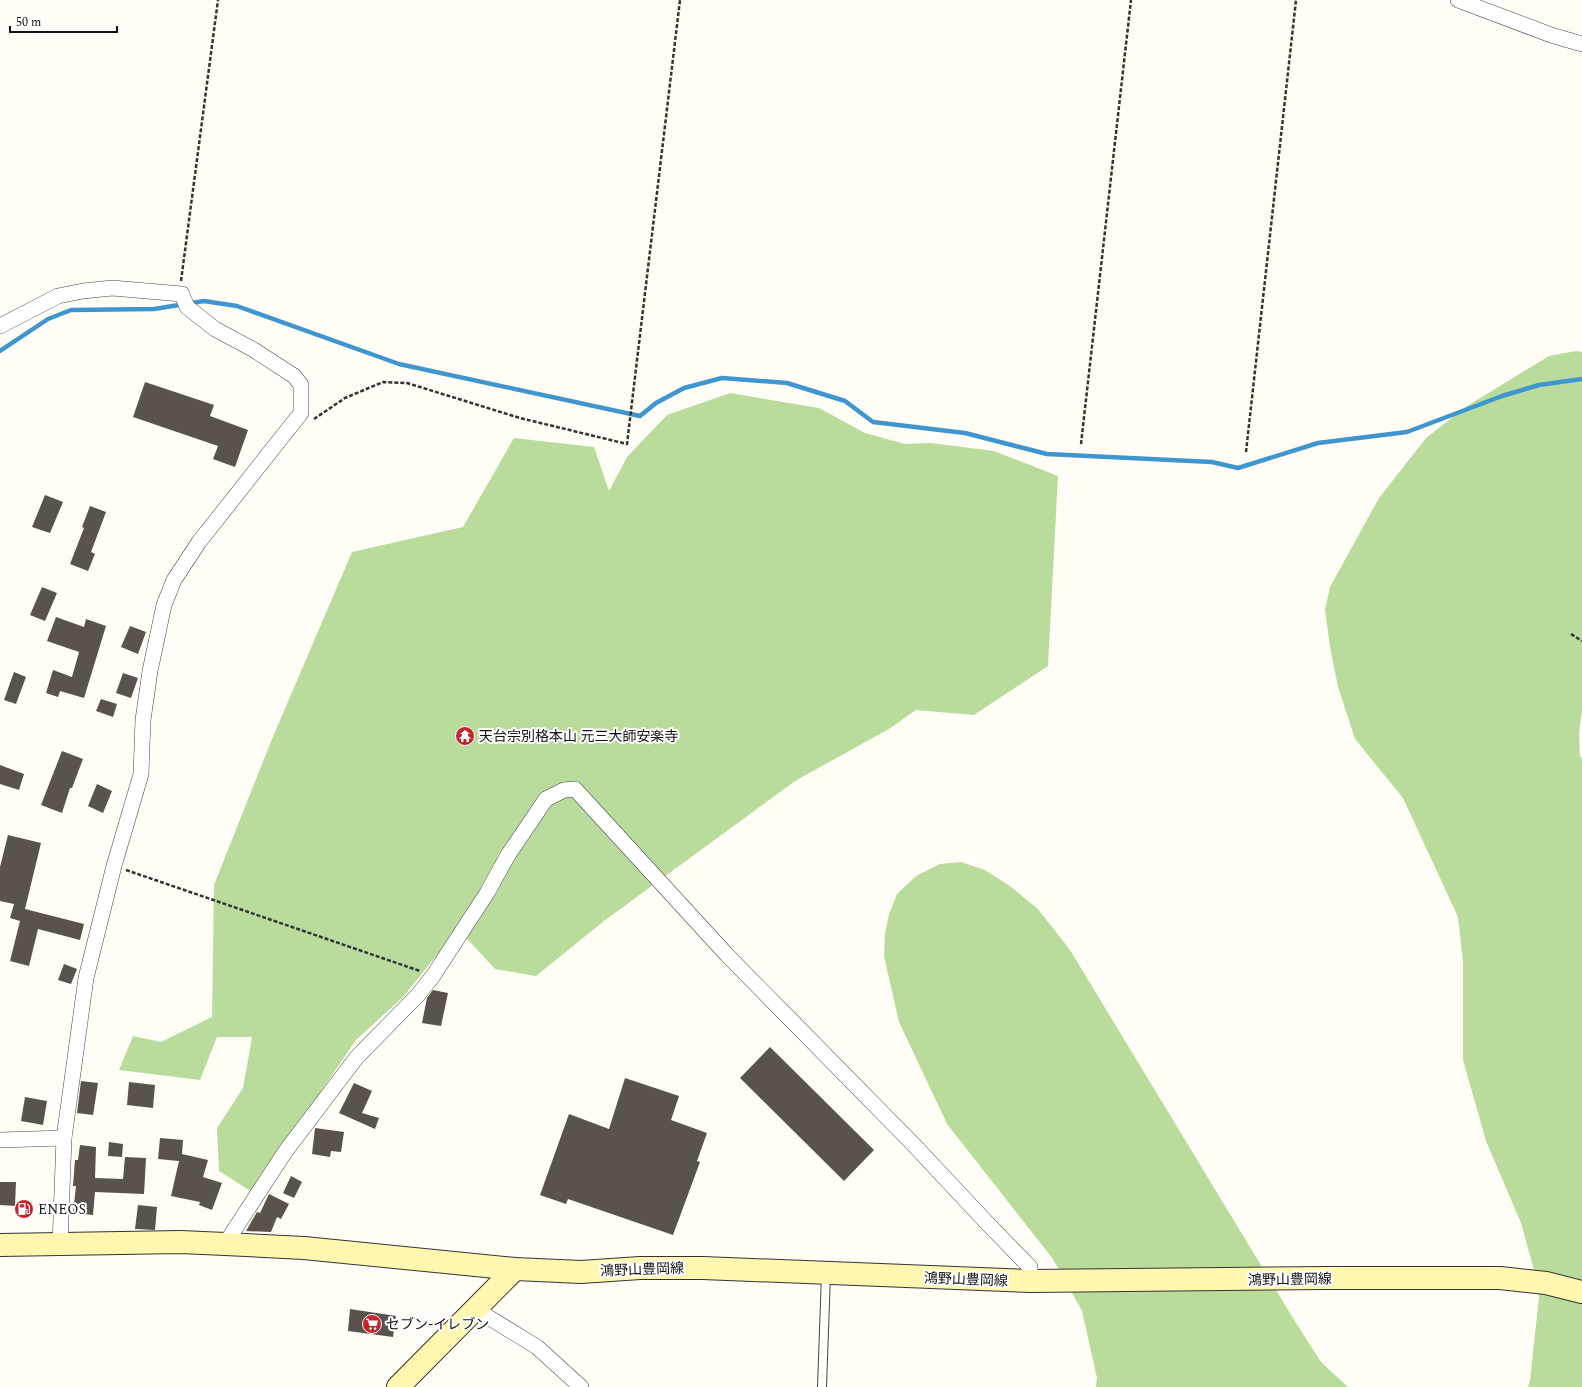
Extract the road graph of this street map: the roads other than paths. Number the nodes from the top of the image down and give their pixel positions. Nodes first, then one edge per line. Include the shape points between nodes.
1 (1458, 0) edge
2 (1582, 44) edge
3 (0, 326) edge
4 (64, 1138) junction
5 (0, 1140) edge
6 (60, 1244) junction
7 (225, 1244) junction
8 (0, 1245) edge
9 (515, 1270) junction
10 (826, 1274) junction
11 (1031, 1281) junction
12 (1582, 1292) edge
13 (476, 1310) junction
14 (398, 1387) edge
15 (581, 1387) edge
16 (822, 1387) edge

1 - 2 street
3 - 4 street via 58,296 84,291 112,288 182,294 187,307 215,329 254,350 294,376 302,385 301,413 199,542 172,586 164,605 143,720 141,774 114,866 86,978
4 - 5 street
4 - 6 street
6 - 7 main road, 鴻野山豊岡線
6 - 8 main road, 鴻野山豊岡線
7 - 9 main road, 鴻野山豊岡線 via 304,1248
7 - 11 street via 285,1152 356,1057 417,996 433,976 546,799 564,790 575,789 727,955 1030,1267
9 - 10 main road, 鴻野山豊岡線 via 581,1272 640,1268 703,1268
9 - 13 main road
10 - 11 main road, 鴻野山豊岡線
10 - 16 lane
11 - 12 main road, 鴻野山豊岡線 via 1500,1278 1546,1283
13 - 14 main road
13 - 15 street via 537,1346

